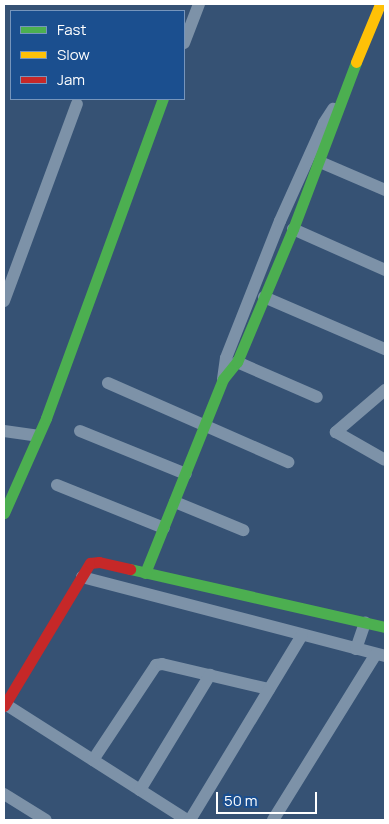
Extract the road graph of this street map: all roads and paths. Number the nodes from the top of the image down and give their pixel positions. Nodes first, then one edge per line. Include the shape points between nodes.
1 (199, 4) edge
2 (380, 4) edge
3 (185, 40) edge
4 (163, 100) edge
5 (340, 100) junction
6 (77, 104) dead end
7 (320, 162) junction
8 (385, 190) edge
9 (293, 228) junction
10 (385, 270) edge
11 (264, 297) junction
12 (4, 301) edge
13 (385, 349) edge
14 (237, 362) junction
15 (223, 379) junction
16 (108, 383) dead end
17 (385, 390) edge
18 (317, 397) dead end
19 (206, 425) junction
20 (4, 431) edge
21 (80, 431) dead end
22 (38, 436) junction
23 (385, 460) edge
24 (288, 462) dead end
25 (186, 474) junction
26 (57, 485) dead end
27 (175, 502) junction
28 (4, 513) edge
29 (164, 528) junction
30 (243, 530) dead end
31 (145, 573) junction
32 (82, 577) junction
33 (365, 623) junction
34 (385, 627) edge
35 (302, 635) junction
36 (356, 649) junction
37 (380, 655) edge
38 (210, 675) junction
39 (269, 689) junction
40 (4, 705) edge
41 (93, 760) junction
42 (140, 790) junction
43 (4, 794) edge
44 (46, 820) edge
45 (189, 820) edge
46 (273, 820) edge

1 - 3 street
2 - 5 street
4 - 22 street
5 - 7 street
5 - 15 street via 324,123 280,221 226,358
6 - 12 street
7 - 8 street
7 - 9 street
9 - 10 street
9 - 11 street
11 - 13 street
11 - 14 street
14 - 15 street
14 - 18 street
15 - 19 street
16 - 19 street
17 - 23 street via 336,432
19 - 24 street
19 - 25 street
20 - 22 street
21 - 25 street
22 - 28 street
25 - 27 street
26 - 29 street
27 - 29 street
27 - 30 street
29 - 31 street
31 - 32 street via 99,562 90,563
31 - 33 street
32 - 35 street
32 - 40 street
33 - 34 street
33 - 36 street
35 - 36 street
35 - 39 street
36 - 37 street
37 - 46 street
38 - 39 street
38 - 41 street via 156,665
38 - 42 street
39 - 45 street
40 - 41 street
41 - 42 street
42 - 45 street
43 - 44 street

